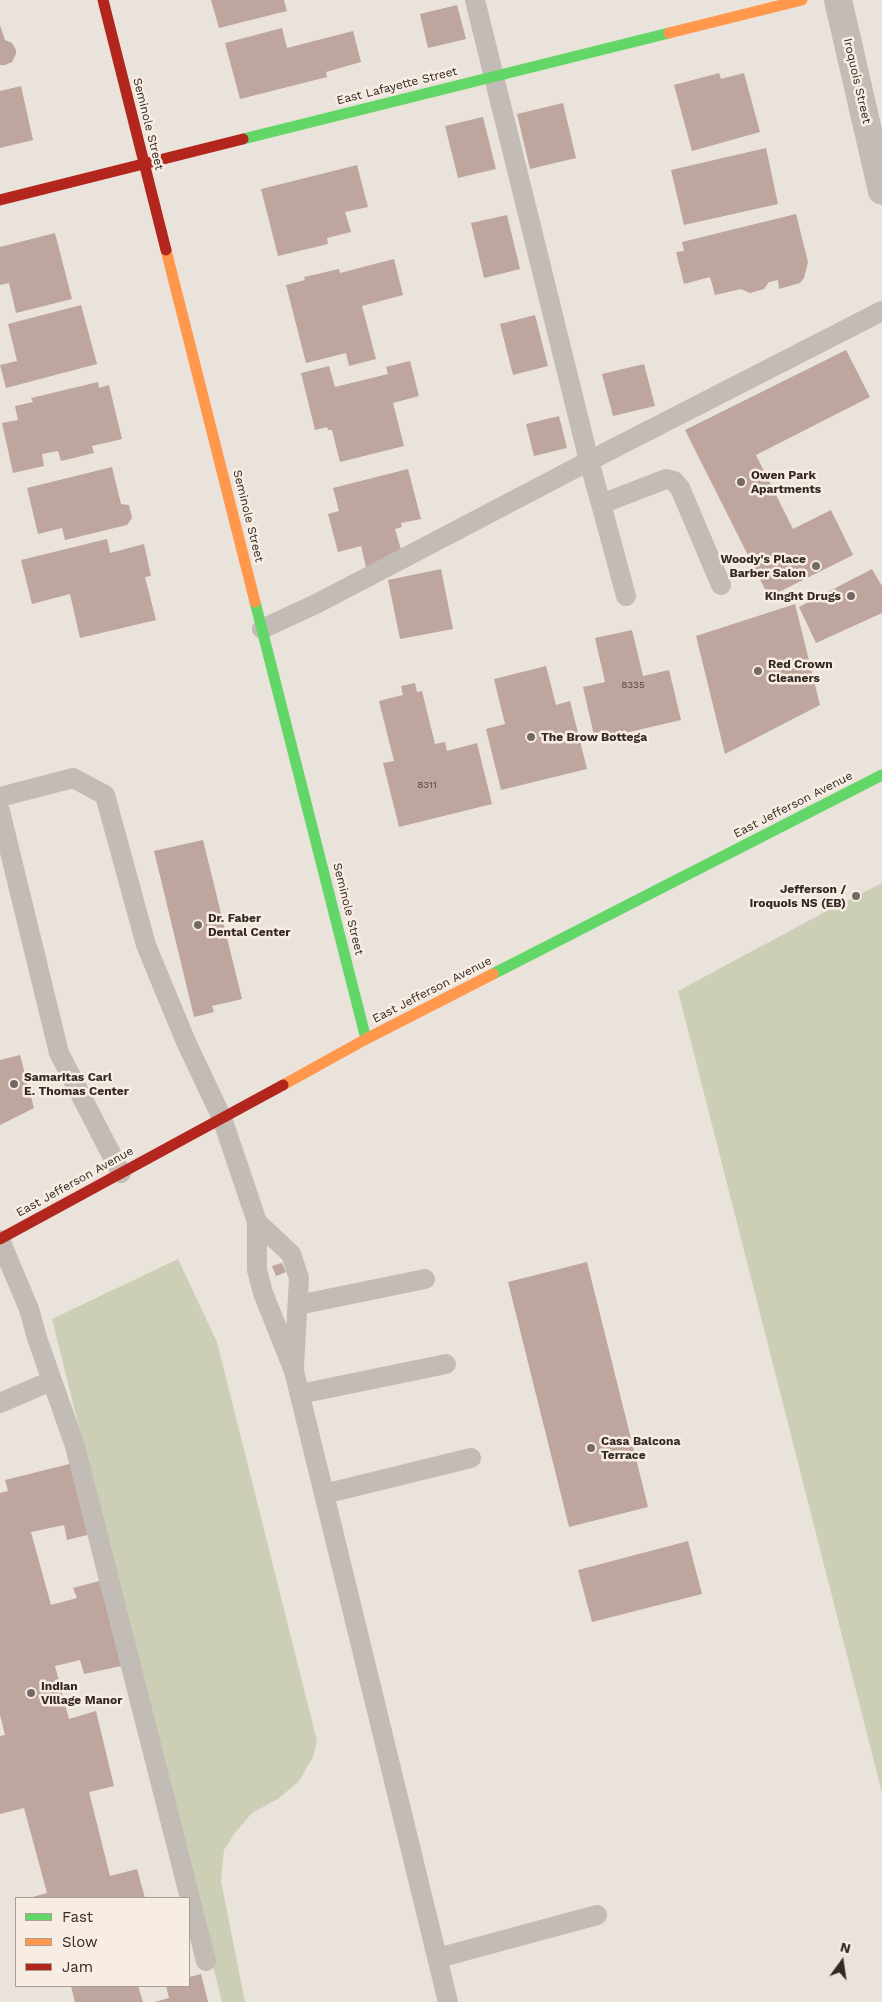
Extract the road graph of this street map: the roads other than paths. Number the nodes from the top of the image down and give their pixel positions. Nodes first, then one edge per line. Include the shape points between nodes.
1 (103, 0) edge
2 (475, 0) edge
3 (802, 0) edge
4 (838, 0) edge
5 (494, 76) junction
6 (144, 163) junction
7 (882, 191) edge
8 (0, 200) edge
9 (882, 311) edge
10 (589, 461) junction
11 (602, 504) junction
12 (721, 585) dead end
13 (626, 596) dead end
14 (262, 629) junction
15 (882, 775) edge
16 (0, 798) edge
17 (0, 811) edge
18 (366, 1039) junction
19 (222, 1118) junction
20 (121, 1173) junction
21 (256, 1222) junction
22 (0, 1240) edge
23 (425, 1279) dead end
24 (298, 1304) junction
25 (446, 1364) dead end
26 (294, 1371) junction
27 (51, 1381) junction
28 (300, 1394) junction
29 (0, 1403) edge
30 (471, 1458) dead end
31 (324, 1494) junction
32 (190, 1897) edge
33 (190, 1898) edge
34 (597, 1915) dead end
35 (438, 1958) junction
36 (206, 1961) dead end
37 (448, 2002) edge

1 - 6 street, Seminole Street
2 - 5 lane
3 - 5 street, East Lafayette Street
4 - 7 street, Iroquois Street
5 - 6 street, East Lafayette Street
5 - 10 lane
6 - 8 street, East Lafayette Street
6 - 14 street, Seminole Street
9 - 10 lane
10 - 11 lane
10 - 14 lane
11 - 12 lane via 666,479 674,481 680,488
11 - 13 lane
14 - 18 street, Seminole Street
15 - 18 street, East Jefferson Avenue
16 - 19 lane via 72,778 105,795 146,945
17 - 20 lane via 59,1053
18 - 19 street, East Jefferson Avenue
19 - 20 street, East Jefferson Avenue
19 - 21 lane
20 - 22 street, East Jefferson Avenue
21 - 24 lane via 291,1254 299,1278
21 - 26 lane via 256,1270
22 - 27 lane via 29,1309
23 - 24 lane
24 - 26 lane
25 - 28 lane
26 - 28 lane
27 - 29 lane
27 - 32 lane via 75,1446
28 - 31 lane
30 - 31 lane
31 - 35 lane
33 - 36 lane
34 - 35 lane
35 - 37 lane

